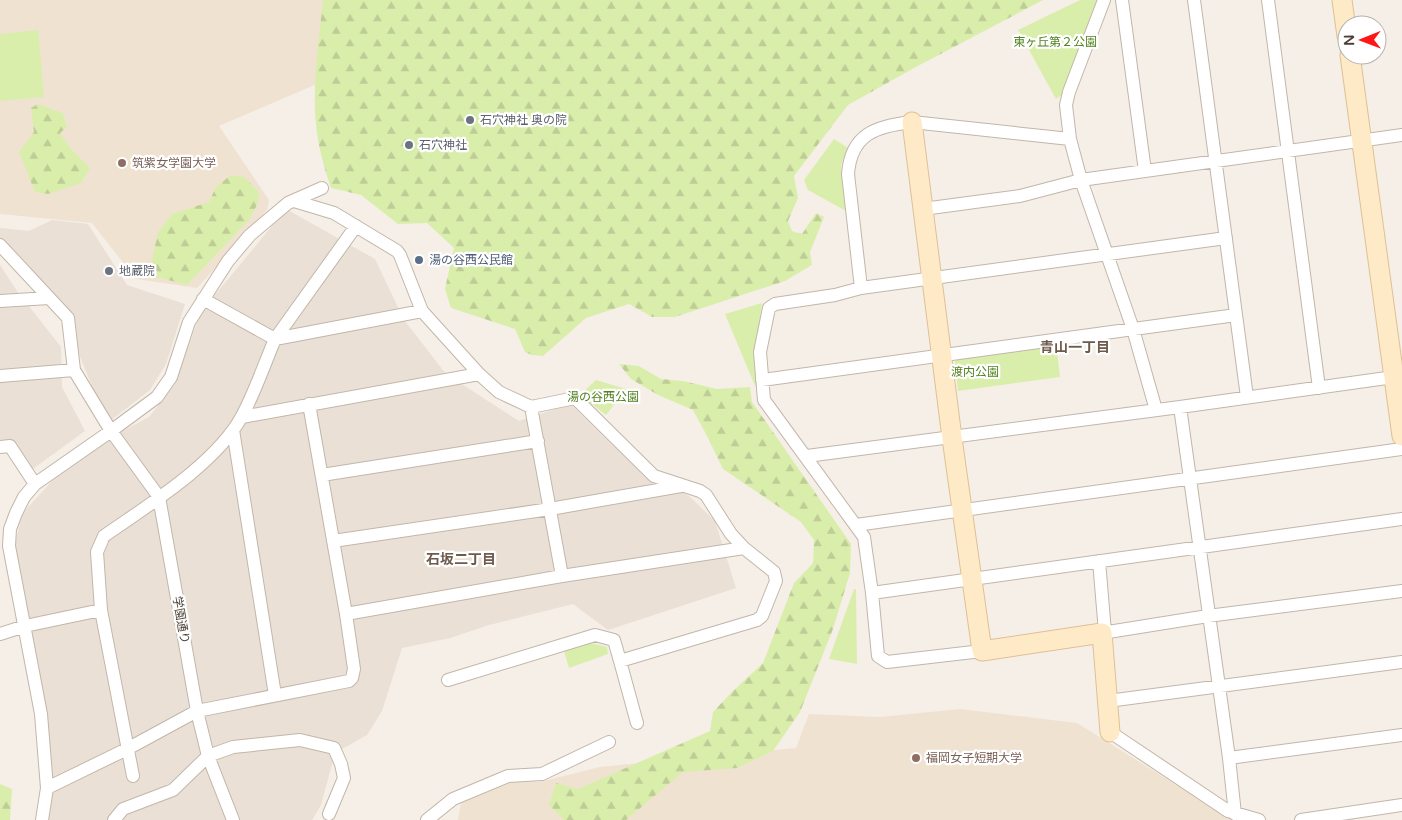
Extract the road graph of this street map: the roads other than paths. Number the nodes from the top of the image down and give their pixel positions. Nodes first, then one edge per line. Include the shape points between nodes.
1 (1104, 0) edge
2 (1122, 0) edge
3 (1194, 0) edge
4 (1268, 0) edge
5 (1342, 0) edge
6 (1344, 15) edge
7 (1351, 65) edge
8 (912, 122) junction
9 (1402, 135) edge
10 (1070, 139) junction
11 (1361, 140) junction
12 (1287, 151) junction
13 (1216, 161) junction
14 (1145, 171) junction
15 (1081, 180) junction
16 (322, 188) dead end
17 (294, 200) junction
18 (923, 209) junction
19 (356, 226) junction
20 (1226, 238) junction
21 (0, 245) edge
22 (1106, 253) junction
23 (931, 278) junction
24 (861, 288) junction
25 (48, 298) junction
26 (203, 299) junction
27 (0, 301) edge
28 (422, 311) junction
29 (1236, 315) junction
30 (1133, 330) junction
31 (275, 339) junction
32 (942, 355) junction
33 (74, 370) junction
34 (480, 374) junction
35 (0, 376) edge
36 (1398, 376) edge
37 (762, 380) junction
38 (1319, 388) junction
39 (1247, 397) junction
40 (309, 404) junction
41 (531, 407) junction
42 (1180, 407) junction
43 (1156, 410) junction
44 (242, 417) junction
45 (233, 430) junction
46 (111, 431) junction
47 (1402, 436) edge
48 (952, 438) junction
49 (538, 441) junction
50 (0, 447) edge
51 (1402, 449) edge
52 (806, 456) junction
53 (322, 475) junction
54 (1189, 479) junction
55 (35, 484) junction
56 (684, 486) junction
57 (160, 497) junction
58 (550, 509) junction
59 (962, 510) junction
60 (1402, 519) edge
61 (856, 525) junction
62 (333, 541) junction
63 (1198, 547) junction
64 (744, 548) junction
65 (1099, 560) junction
66 (562, 576) junction
67 (972, 578) junction
68 (1402, 591) edge
69 (872, 593) junction
70 (101, 610) junction
71 (346, 614) junction
72 (1208, 616) junction
73 (25, 626) junction
74 (1104, 633) junction
75 (0, 634) edge
76 (982, 651) junction
77 (620, 661) junction
78 (1402, 662) edge
79 (448, 680) dead end
80 (1218, 687) junction
81 (275, 695) junction
82 (1108, 701) junction
83 (197, 711) junction
84 (637, 723) dead end
85 (1110, 732) joint
86 (1402, 735) edge
87 (609, 742) dead end
88 (127, 749) junction
89 (208, 756) junction
90 (1229, 758) junction
91 (133, 776) dead end
92 (47, 788) junction
93 (1402, 805) edge
94 (329, 814) dead end
95 (1235, 814) junction
96 (42, 820) edge
97 (114, 820) edge
98 (233, 820) edge
99 (427, 820) edge
100 (1259, 820) edge
101 (1301, 820) edge

1 - 10 street via 1069,92 1066,106
2 - 14 street
3 - 13 street
4 - 12 street
5 - 6 street
7 - 11 street
8 - 10 street
8 - 18 street
8 - 24 street via 871,132 858,143 849,162
9 - 11 street
10 - 15 street
11 - 12 street
11 - 36 street
12 - 13 street
12 - 38 street
13 - 14 street
13 - 20 street
14 - 15 street
15 - 18 street via 1020,196
15 - 22 street
16 - 17 street
17 - 19 street via 326,210
17 - 26 street via 250,235
18 - 23 street
19 - 28 street via 397,251
19 - 31 street
20 - 22 street
20 - 29 street
21 - 25 street
22 - 23 street
22 - 30 street
23 - 24 street
23 - 32 street
24 - 37 street via 771,305 760,352
25 - 27 street
25 - 33 street via 68,318
26 - 31 street
26 - 46 street via 189,322 171,377 157,397
28 - 31 street
28 - 34 street
29 - 30 street
29 - 39 street
30 - 32 street
30 - 43 street
31 - 44 street
32 - 37 street
32 - 48 street
33 - 35 street
33 - 46 street, 学園通り
34 - 40 street
34 - 41 street via 504,395
36 - 38 street
36 - 47 street
37 - 52 street via 764,400
38 - 39 street
39 - 42 street
40 - 44 street
40 - 53 street
41 - 49 street
41 - 56 street via 575,398 654,476
42 - 43 street
42 - 54 street
43 - 48 street
44 - 45 street
45 - 57 street via 197,468
45 - 81 street
46 - 55 street
46 - 57 street, 学園通り
48 - 52 street
48 - 59 street
49 - 53 street
49 - 58 street
50 - 55 street via 10,446
51 - 54 street
52 - 61 street
53 - 62 street
54 - 59 street
54 - 63 street
55 - 73 street via 24,497 10,529 10,546
56 - 58 street
56 - 64 street via 706,495
57 - 70 street via 104,536 97,552
57 - 83 street, 学園通り
58 - 62 street
58 - 66 street
59 - 61 street
59 - 67 street
60 - 63 street
61 - 69 street via 864,537
62 - 71 street
63 - 65 street
63 - 72 street
64 - 66 street
64 - 77 street via 774,572 776,581 760,619
65 - 67 street
65 - 74 street
66 - 71 street
67 - 69 street
67 - 76 street
68 - 72 street
69 - 76 street via 878,656 888,662
70 - 73 street
70 - 88 street
71 - 81 street via 354,669 352,678
72 - 74 street
72 - 80 street
73 - 75 street
73 - 92 street via 41,714
74 - 76 street
74 - 82 street
77 - 79 street via 614,640 595,635
77 - 84 street
78 - 80 street
80 - 82 street
80 - 90 street
81 - 83 street
82 - 85 street
83 - 88 street
83 - 89 street, 学園通り
85 - 95 street
86 - 90 street
87 - 99 street via 542,774 508,776 453,800
88 - 91 street
88 - 92 street
89 - 94 street via 234,747 300,740 334,748 344,778
89 - 97 street via 173,790 123,809
89 - 98 street, 学園通り
90 - 95 street
92 - 96 street
93 - 101 street
95 - 100 street

